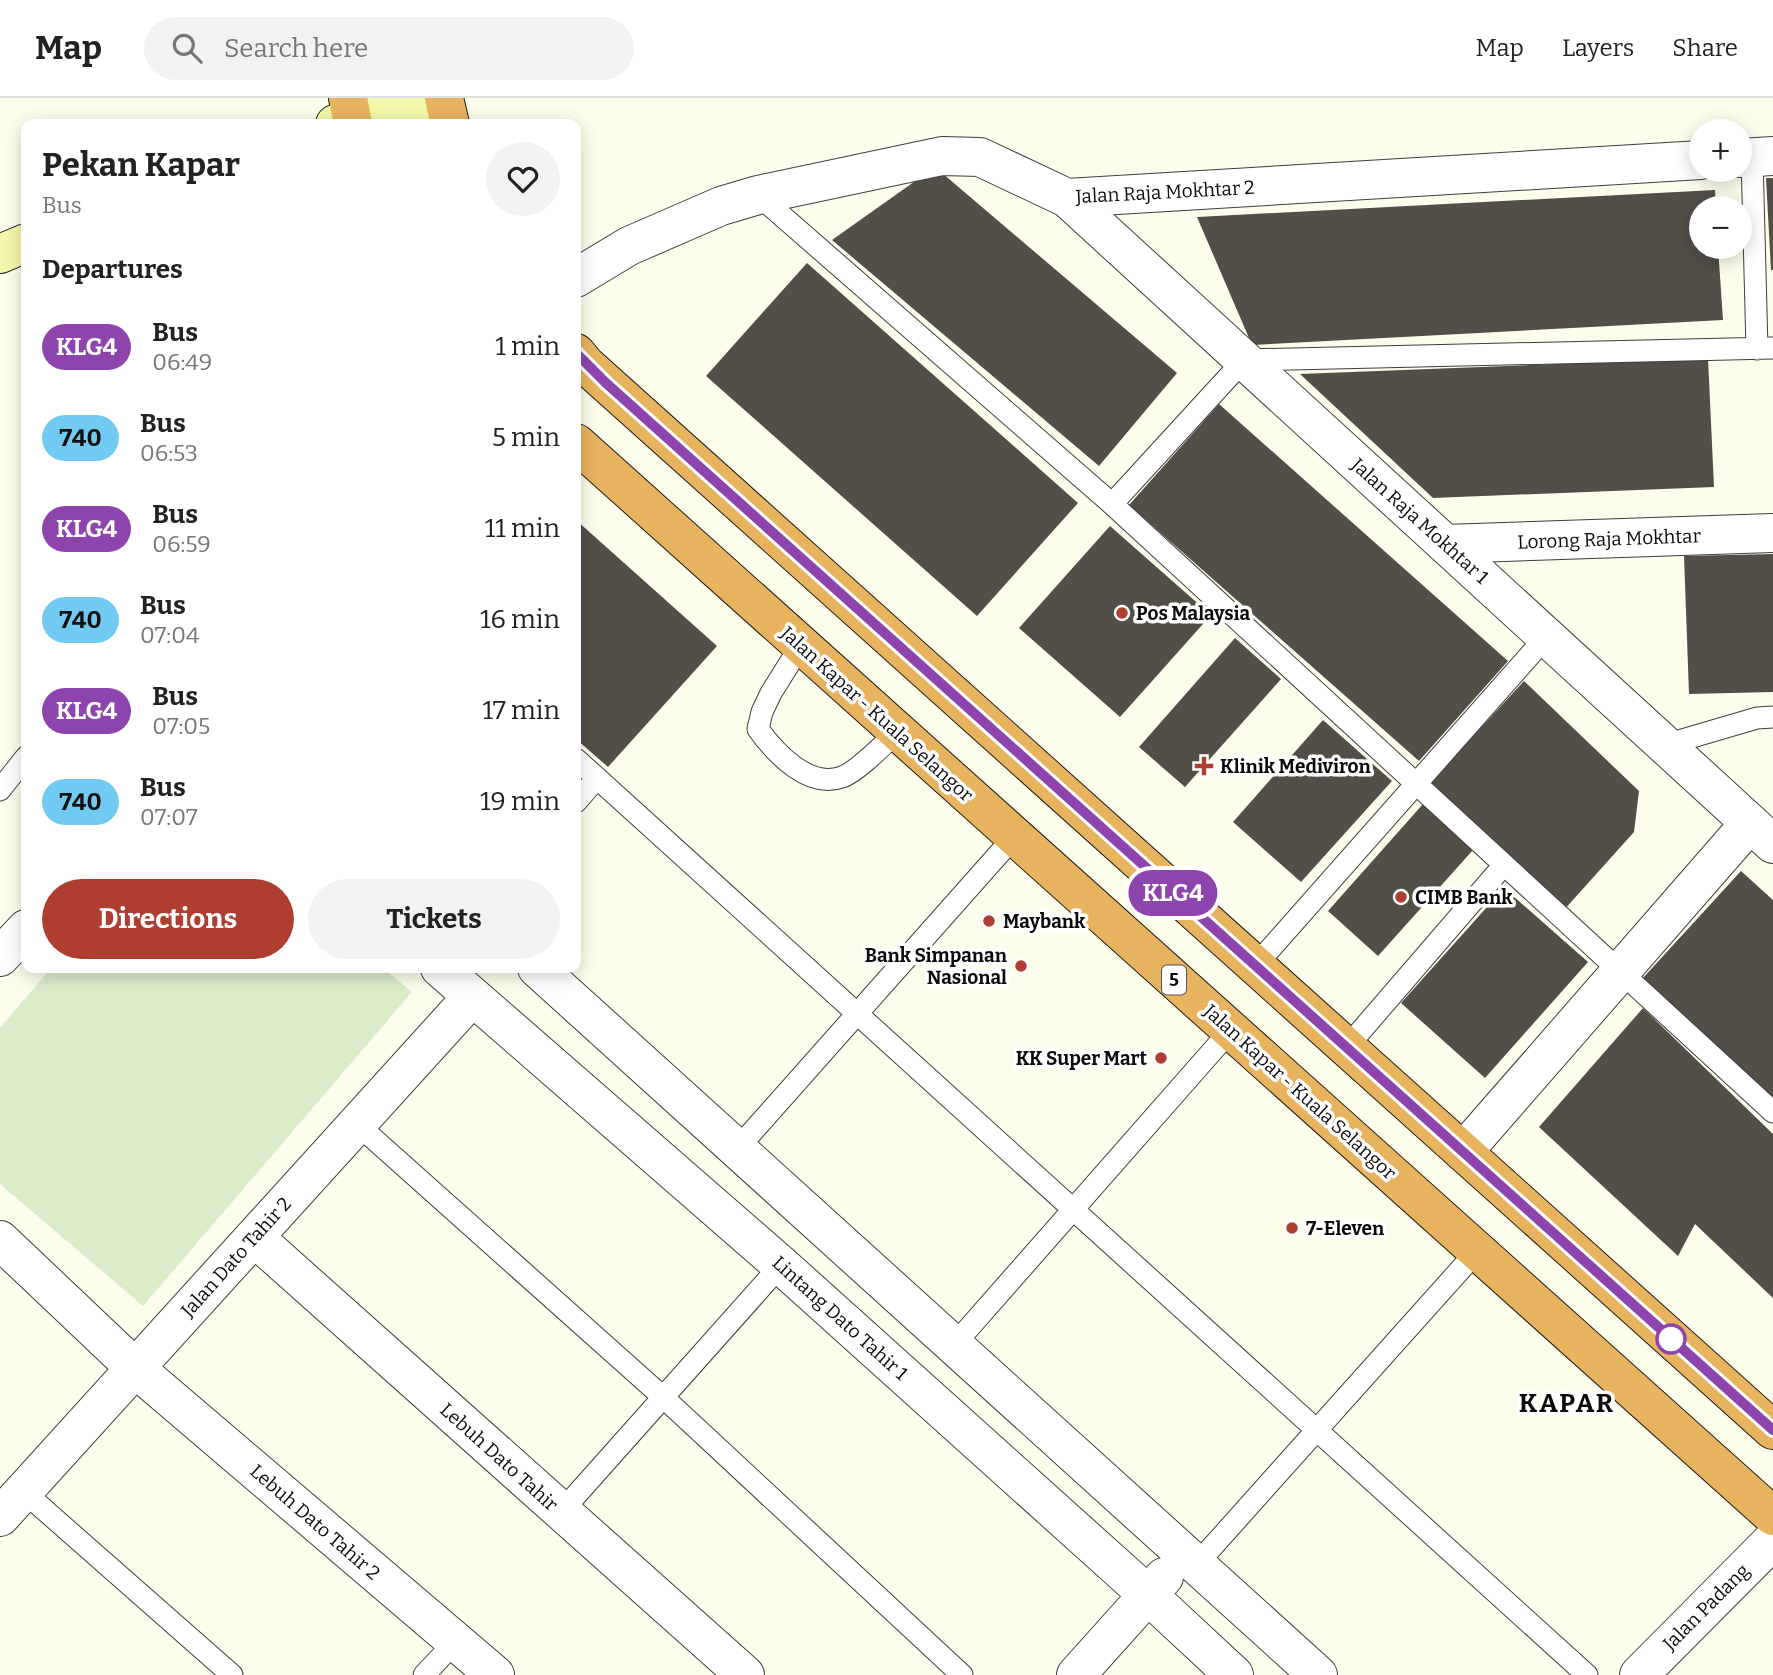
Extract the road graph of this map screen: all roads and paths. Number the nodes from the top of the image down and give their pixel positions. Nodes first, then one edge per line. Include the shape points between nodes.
1 (447, 110) edge
2 (347, 113) edge
3 (1755, 157) edge
4 (1689, 161) edge
5 (758, 195) junction
6 (1067, 198) junction
7 (21, 245) edge
8 (0, 254) edge
9 (581, 275) edge
10 (1765, 349) edge
11 (581, 358) edge
12 (1244, 360) junction
13 (581, 447) edge
14 (1112, 504) junction
15 (1773, 533) edge
16 (1445, 544) junction
17 (1546, 637) junction
18 (801, 645) junction
19 (1773, 717) edge
20 (897, 732) junction
21 (1665, 745) junction
22 (21, 763) edge
23 (581, 764) edge
24 (597, 778) junction
25 (1416, 785) junction
26 (0, 790) edge
27 (581, 796) edge
28 (1761, 833) edge
29 (1014, 837) junction
30 (1503, 866) junction
31 (21, 934) edge
32 (0, 957) edge
33 (1255, 966) junction
34 (446, 973) edge
35 (543, 973) edge
36 (1619, 973) junction
37 (472, 997) junction
38 (857, 1014) junction
39 (1230, 1031) junction
40 (1347, 1047) junction
41 (1773, 1112) edge
42 (357, 1124) junction
43 (737, 1149) junction
44 (1463, 1152) junction
45 (1073, 1210) junction
46 (254, 1237) junction
47 (1, 1243) edge
48 (1478, 1250) junction
49 (781, 1265) junction
50 (953, 1346) junction
51 (135, 1368) junction
52 (664, 1398) junction
53 (1317, 1430) junction
54 (1773, 1430) edge
55 (12, 1504) edge
56 (561, 1511) junction
57 (1773, 1516) edge
58 (1773, 1540) edge
59 (1190, 1560) junction
60 (1148, 1595) junction
61 (455, 1642) junction
62 (232, 1675) edge
63 (424, 1675) edge
64 (495, 1675) edge
65 (745, 1675) edge
66 (962, 1675) edge
67 (1076, 1675) edge
68 (1234, 1675) edge
69 (1318, 1675) edge
70 (1587, 1675) edge
71 (1639, 1675) edge

1 - 2 street
3 - 10 lane
4 - 6 street, Jalan Raja Mokhtar 2
5 - 6 street, Jalan Raja Mokhtar 2 via 942,156 980,157
5 - 9 street, Jalan Raja Mokhtar 2 via 629,246
5 - 14 lane
6 - 12 street, Jalan Raja Mokhtar 1
7 - 8 street
10 - 12 lane
11 - 33 highway
12 - 14 lane
12 - 16 street, Jalan Raja Mokhtar 1
13 - 18 highway, Jalan Kapar - Kuala Selangor / 5
14 - 25 lane
15 - 16 street, Lorong Raja Mokhtar
16 - 17 street, Jalan Raja Mokhtar 1
17 - 21 street, Jalan Raja Mokhtar 1
17 - 25 lane
18 - 20 highway, Jalan Kapar - Kuala Selangor / 5
18 - 20 lane via 762,712 758,729 773,750 824,781 845,777
19 - 21 lane
20 - 29 highway, Jalan Kapar - Kuala Selangor / 5
21 - 28 street, Jalan Raja Mokhtar 1
22 - 26 lane
23 - 24 lane
24 - 27 lane
24 - 38 lane
25 - 30 lane
25 - 33 lane
28 - 36 street
29 - 38 lane
29 - 39 highway, Jalan Kapar - Kuala Selangor / 5
30 - 36 lane
30 - 40 lane
31 - 32 street
33 - 40 highway
34 - 37 street, Lintang Dato Tahir 1
35 - 43 street
36 - 41 lane
36 - 44 street
37 - 42 street, Jalan Dato Tahir 2
37 - 49 street, Lintang Dato Tahir 1
38 - 43 lane
38 - 45 lane
39 - 45 lane
39 - 48 highway, Jalan Kapar - Kuala Selangor / 5
40 - 44 highway
42 - 46 street, Jalan Dato Tahir 2
42 - 52 lane
43 - 50 street
44 - 54 highway
45 - 50 lane
45 - 53 lane
46 - 51 street, Jalan Dato Tahir 2
46 - 56 street, Lebuh Dato Tahir
47 - 51 street, Lebuh Dato Tahir 2
48 - 53 lane
48 - 57 highway, Jalan Kapar - Kuala Selangor / 5
49 - 52 lane
49 - 60 street, Lintang Dato Tahir 1
50 - 59 street
51 - 55 street, Jalan Dato Tahir 2
51 - 61 street, Lebuh Dato Tahir 2
52 - 56 lane
52 - 66 lane
53 - 59 lane
53 - 70 lane
55 - 62 lane
56 - 65 street, Lebuh Dato Tahir
58 - 71 street, Jalan Padang
59 - 60 street
59 - 69 street
60 - 67 street
60 - 68 street, Lintang Dato Tahir 1
61 - 63 lane
61 - 64 street, Lebuh Dato Tahir 2

